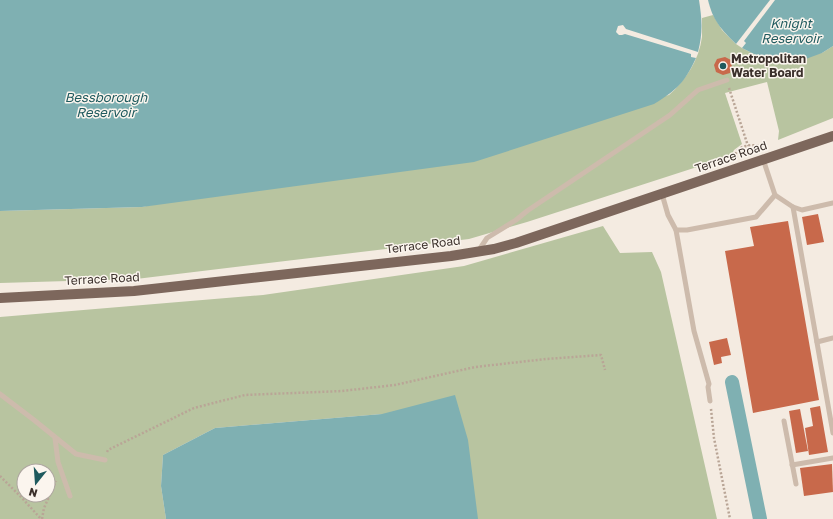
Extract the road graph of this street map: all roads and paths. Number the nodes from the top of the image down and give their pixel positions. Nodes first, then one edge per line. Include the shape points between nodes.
1 (727, 80) dead end
2 (731, 94) dead end
3 (833, 136) edge
4 (748, 146) junction
5 (763, 155) junction
6 (736, 158) dead end
7 (662, 194) junction
8 (775, 196) junction
9 (833, 203) edge
10 (793, 207) junction
11 (676, 230) junction
12 (478, 251) junction
13 (0, 298) edge
14 (833, 338) edge
15 (816, 342) junction
16 (605, 370) dead end
17 (0, 394) edge
18 (710, 401) joint
19 (784, 421) dead end
20 (833, 433) edge
21 (55, 438) junction
22 (833, 458) edge
23 (105, 460) joint
24 (792, 464) junction
25 (62, 473) junction
26 (0, 476) edge
27 (796, 484) dead end
28 (70, 496) dead end
29 (42, 519) edge
30 (730, 519) edge

1 - 12 lane via 698,90 670,115 487,238
2 - 4 path
3 - 5 main road, Terrace Road
4 - 5 path via 758,145 763,148
4 - 6 path via 737,151
5 - 7 main road, Terrace Road
5 - 8 lane
7 - 11 lane via 668,215
7 - 12 main road, Terrace Road via 516,243
8 - 10 lane
8 - 11 lane via 756,217
9 - 10 lane via 802,210
10 - 15 lane
11 - 18 lane via 694,331 709,384
12 - 13 main road, Terrace Road via 134,291
14 - 15 lane
15 - 20 lane
16 - 23 path via 601,355 474,367 395,385 342,391 245,395 194,408 108,450
17 - 21 lane
18 - 30 path via 714,438
19 - 24 lane
21 - 23 lane via 76,454
21 - 25 lane
22 - 24 lane
24 - 27 lane
25 - 28 lane
25 - 29 path via 54,484
26 - 29 path

